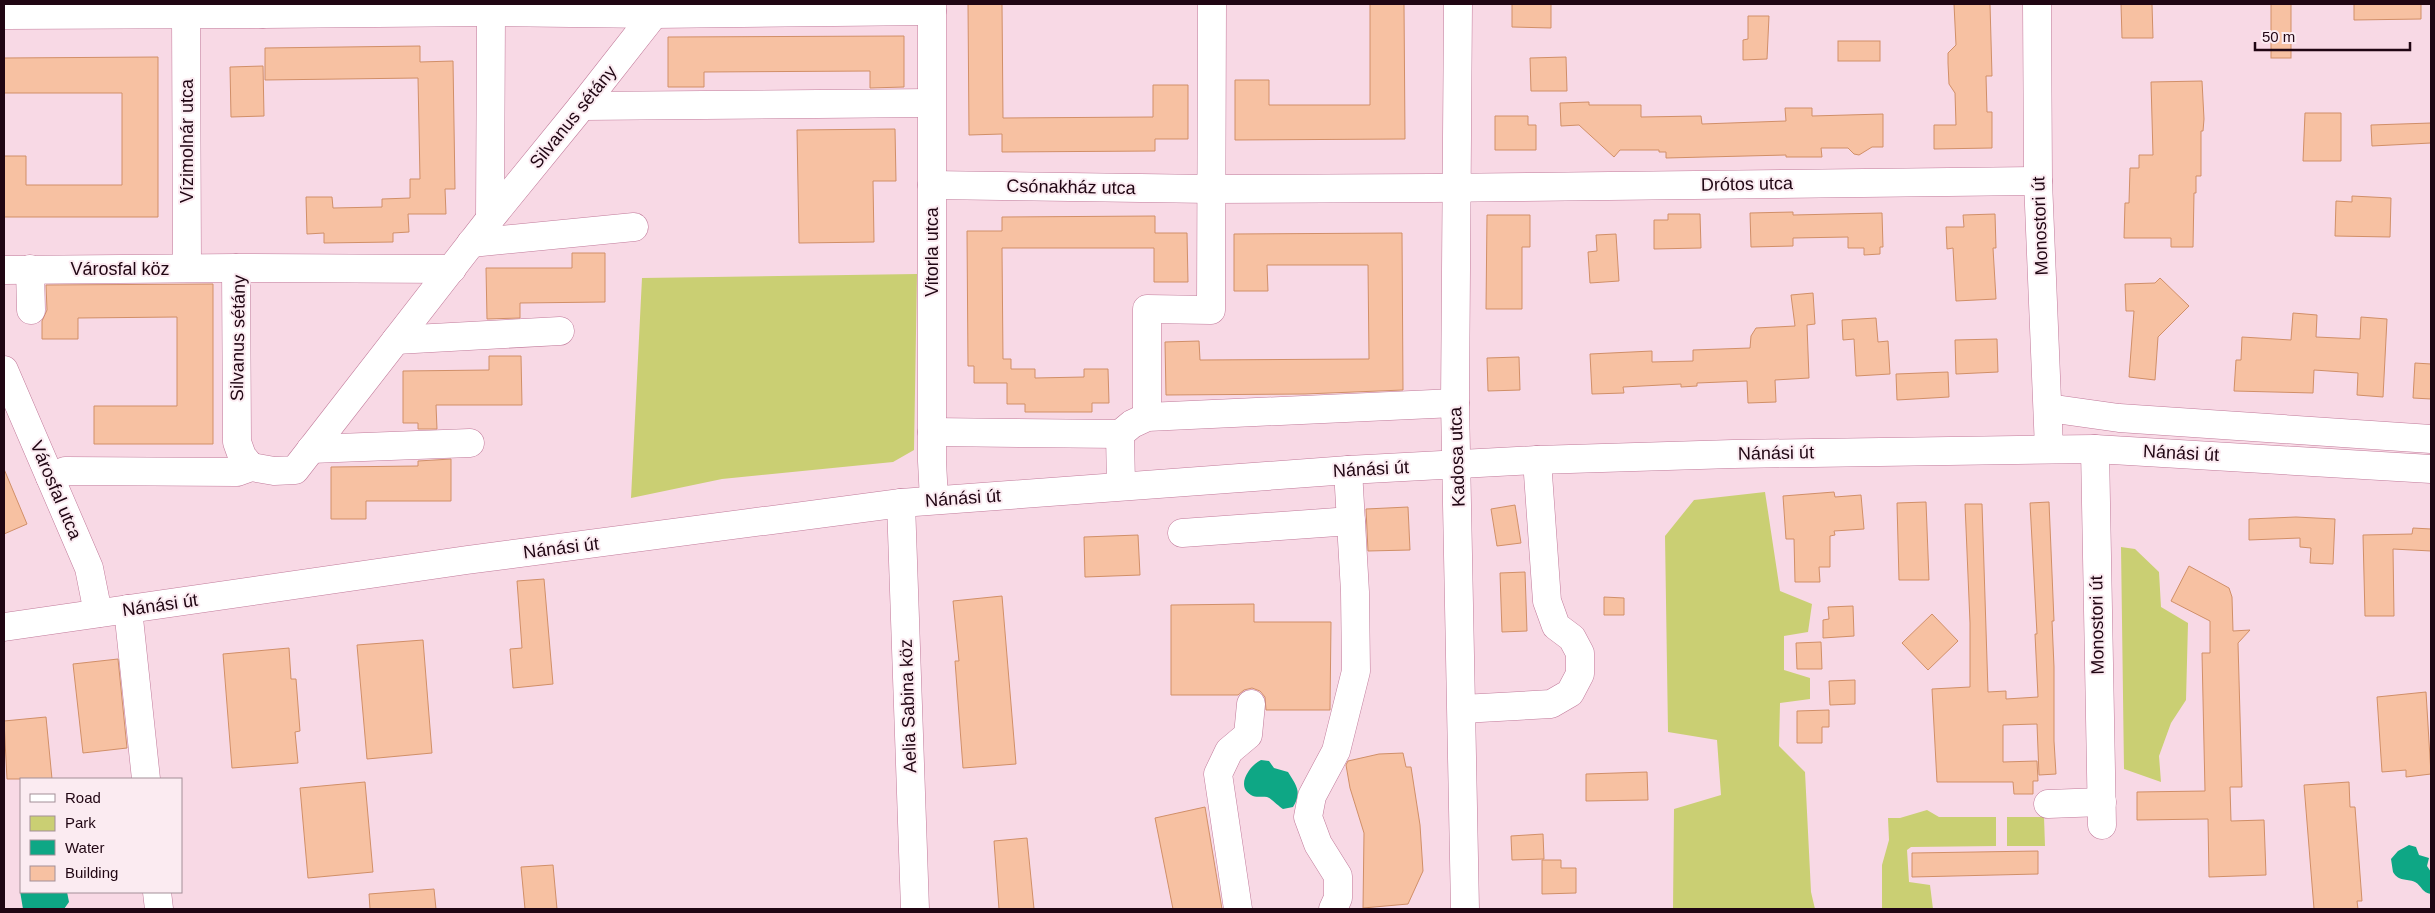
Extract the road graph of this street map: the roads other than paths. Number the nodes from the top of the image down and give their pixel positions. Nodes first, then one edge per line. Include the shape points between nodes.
1 (1212, 4) edge
2 (1458, 4) edge
3 (2037, 4) edge
4 (932, 8) edge
5 (46, 9) edge
6 (146, 9) edge
7 (267, 9) edge
8 (658, 9) edge
9 (491, 12) junction
10 (4, 15) edge
11 (186, 15) junction
12 (931, 103) junction
13 (582, 106) junction
14 (2038, 181) junction
15 (932, 185) junction
16 (1456, 187) junction
17 (1211, 189) junction
18 (490, 219) junction
19 (634, 226) dead end
20 (471, 243) junction
21 (187, 268) junction
22 (236, 268) junction
23 (452, 269) junction
24 (17, 270) edge
25 (31, 310) dead end
26 (560, 332) dead end
27 (396, 340) junction
28 (4, 370) edge
29 (1455, 404) junction
30 (2048, 408) junction
31 (1147, 417) junction
32 (932, 432) junction
33 (1120, 434) junction
34 (2431, 439) edge
35 (470, 443) dead end
36 (2095, 448) junction
37 (311, 449) junction
38 (2049, 449) junction
39 (1537, 460) junction
40 (1458, 465) junction
41 (251, 467) junction
42 (2431, 469) edge
43 (1348, 470) junction
44 (50, 477) junction
45 (1121, 486) junction
46 (934, 500) junction
47 (901, 503) junction
48 (1351, 521) junction
49 (1182, 533) dead end
50 (128, 609) junction
51 (98, 613) junction
52 (4, 627) edge
53 (1251, 704) dead end
54 (1462, 709) junction
55 (146, 778) edge
56 (2048, 804) dead end
57 (157, 893) edge
58 (159, 909) edge
59 (915, 909) edge
60 (1238, 909) edge
61 (1333, 909) edge
62 (1466, 909) edge

1 - 17 street
2 - 16 street, Kadosa utca
3 - 14 street, Monostori út
4 - 8 street
4 - 12 street, Vitorla utca
5 - 6 street
5 - 10 street
6 - 11 street
7 - 9 street
7 - 11 street
8 - 9 street
8 - 13 street, Silvanus sétány
9 - 18 street
11 - 21 street, Vízimolnár utca
12 - 13 street
12 - 15 street, Vitorla utca
13 - 18 street, Silvanus sétány
14 - 16 street, Drótos utca
14 - 30 street, Monostori út
15 - 17 street, Csónakház utca
15 - 32 street, Vitorla utca
16 - 17 street, Csónakház utca
16 - 29 street, Kadosa utca
17 - 31 street via 1211,310 1147,309
18 - 20 street, Silvanus sétány
19 - 20 street
20 - 23 street, Silvanus sétány
21 - 22 street, Városfal köz
21 - 24 street, Városfal köz
22 - 23 street, Silvanus sétány
22 - 41 street, Silvanus sétány via 237,442
23 - 27 street, Silvanus sétány
24 - 25 street
26 - 27 street
27 - 37 street, Silvanus sétány
28 - 44 street, Városfal utca
29 - 31 street
29 - 40 street, Kadosa utca
30 - 34 street via 2118,418
30 - 38 street, Monostori út
31 - 33 street
32 - 33 street
32 - 46 street, Vitorla utca
33 - 45 street
35 - 37 street
36 - 38 street, Nánási út
36 - 42 street, Nánási út
36 - 56 street, Monostori út via 2102,814
37 - 41 street, Silvanus sétány via 295,470 274,472
38 - 39 street, Nánási út via 1875,450
39 - 40 street, Nánási út
39 - 54 street via 1547,601 1556,626 1572,638 1580,653 1580,674 1570,693 1551,704
40 - 43 street, Nánási út
40 - 54 street, Kadosa utca
41 - 44 street, Silvanus sétány via 238,472 65,471
43 - 45 street, Nánási út
43 - 48 street
44 - 51 street, Városfal utca via 89,568
45 - 46 street, Nánási út
46 - 47 street, Nánási út
47 - 50 street, Nánási út
47 - 59 street, Aelia Sabina köz
48 - 49 street
48 - 61 street via 1356,671 1336,751 1312,796 1308,816 1318,844 1338,876 1338,898
50 - 51 street, Nánási út
50 - 55 street
51 - 52 street, Nánási út
53 - 60 street via 1248,735 1229,751 1218,774
54 - 62 street, Kadosa utca
57 - 58 street

